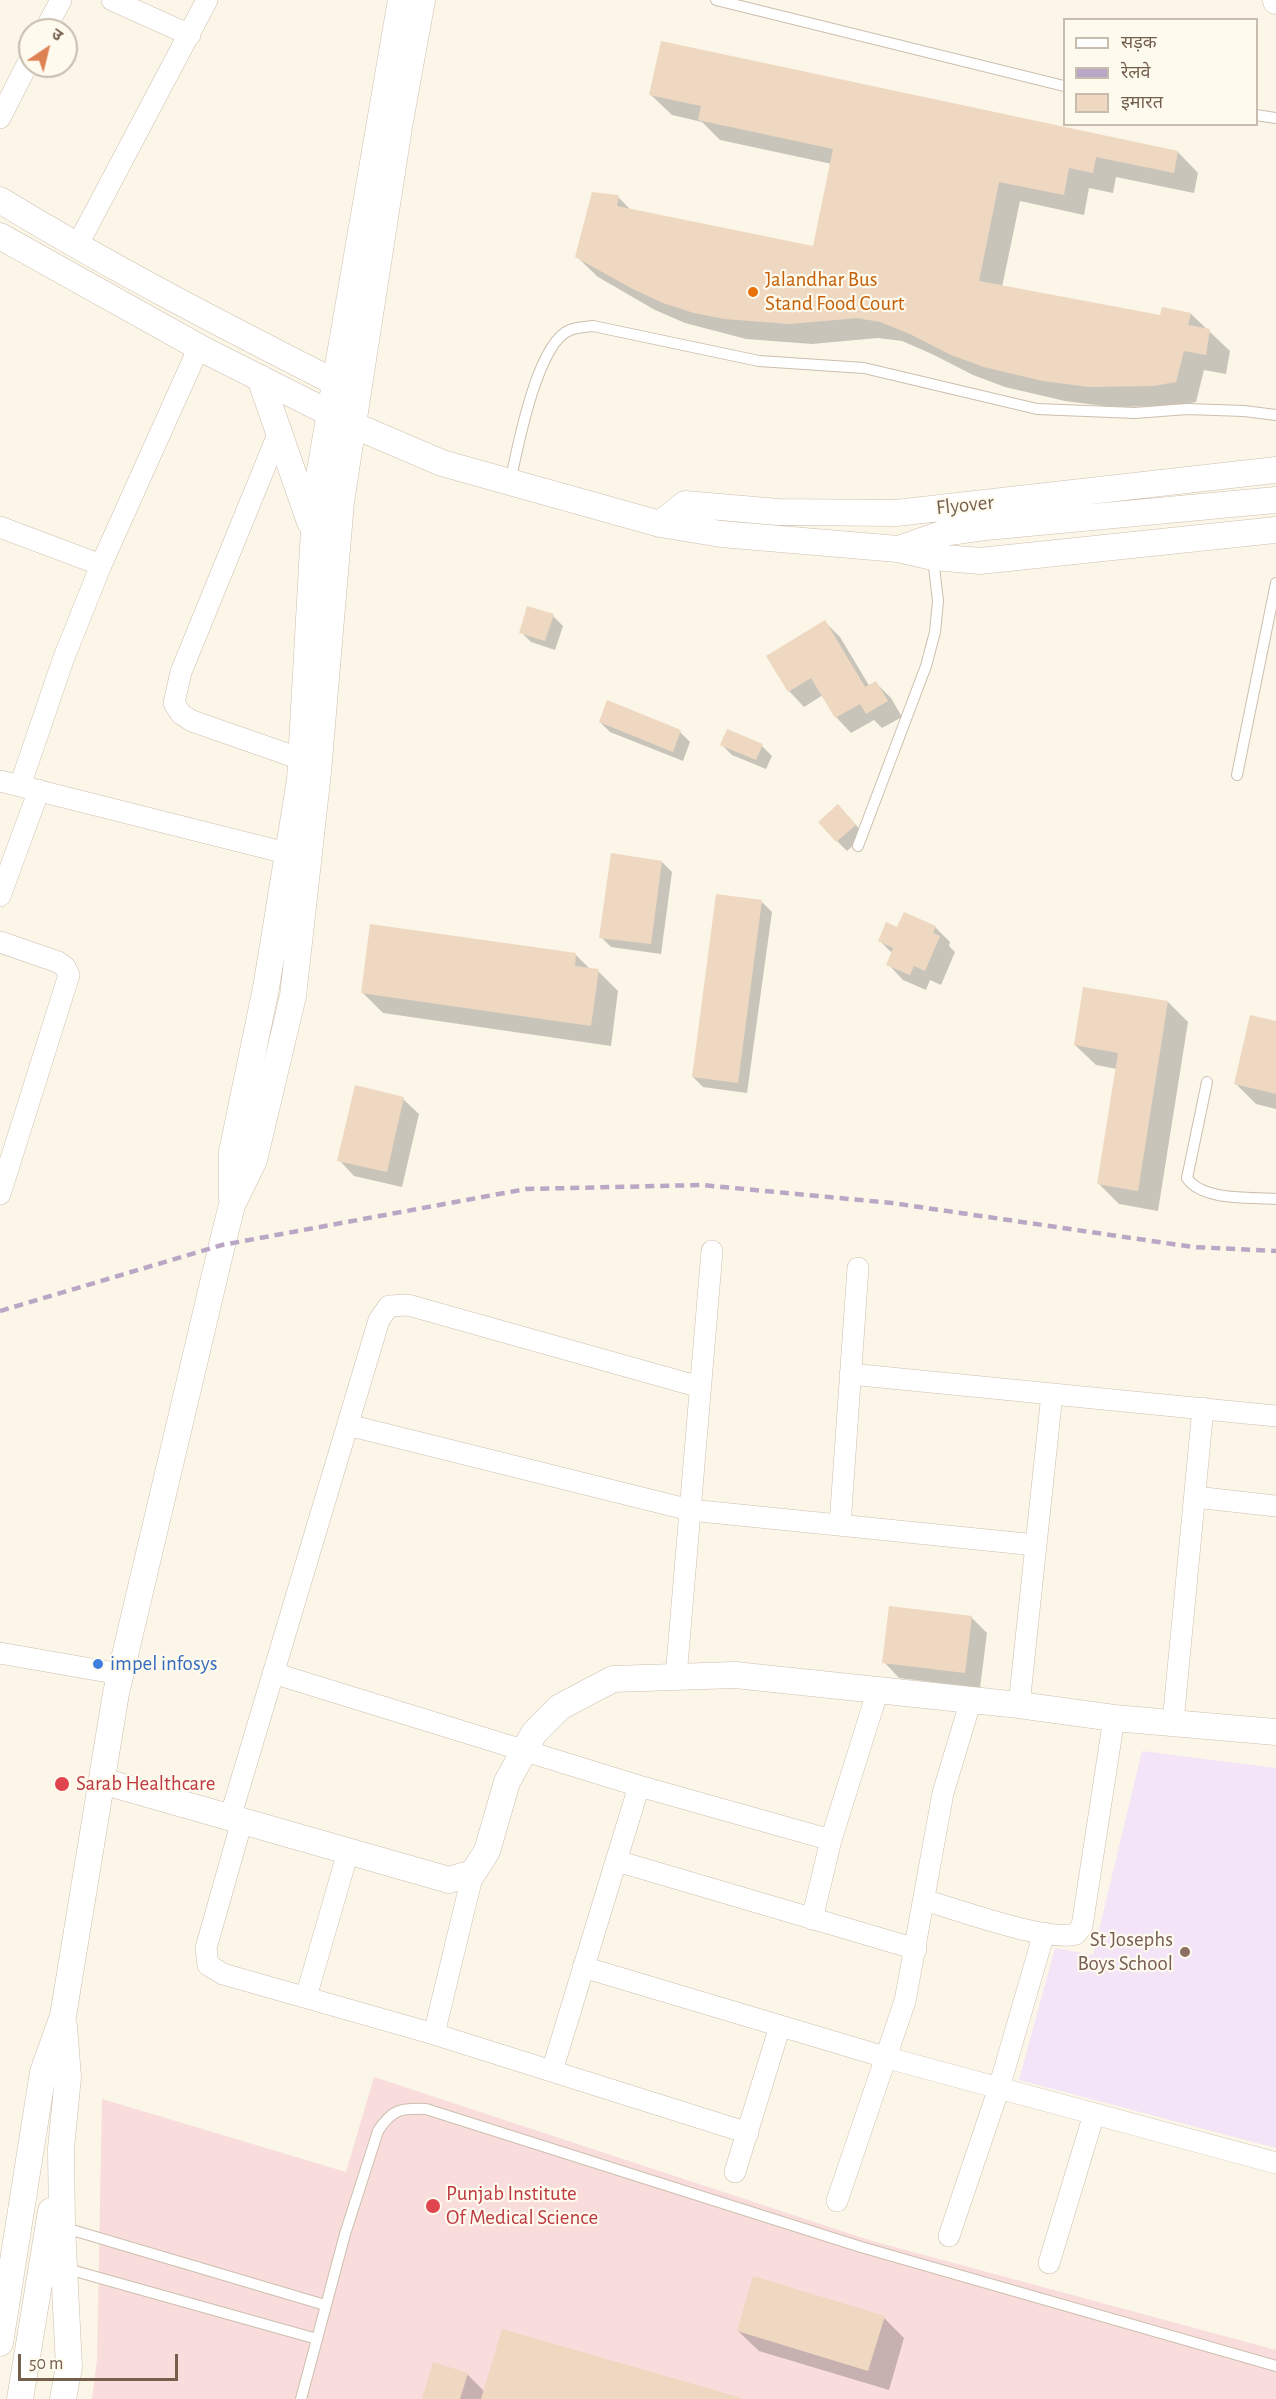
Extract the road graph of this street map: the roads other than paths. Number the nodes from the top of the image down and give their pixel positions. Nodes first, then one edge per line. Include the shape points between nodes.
1 (61, 0) edge
2 (112, 0) edge
3 (207, 0) edge
4 (401, 0) edge
5 (422, 0) edge
6 (716, 0) edge
7 (51, 18) edge
8 (190, 35) junction
9 (20, 78) edge
10 (1063, 86) edge
11 (1258, 115) edge
12 (0, 118) edge
13 (1276, 118) edge
14 (0, 201) edge
15 (0, 236) edge
16 (77, 246) junction
17 (199, 347) junction
18 (260, 378) junction
19 (335, 382) junction
20 (357, 394) junction
21 (330, 413) junction
22 (1276, 416) edge
23 (353, 425) junction
24 (279, 432) junction
25 (1276, 470) edge
26 (510, 483) junction
27 (1276, 500) edge
28 (660, 524) junction
29 (0, 527) edge
30 (1276, 530) edge
31 (314, 533) junction
32 (898, 549) junction
33 (933, 558) junction
34 (101, 565) junction
35 (1276, 583) edge
36 (301, 759) junction
37 (1237, 776) dead end
38 (20, 786) edge
39 (858, 846) dead end
40 (298, 856) junction
41 (0, 896) edge
42 (0, 942) edge
43 (1207, 1082) dead end
44 (0, 1194) edge
45 (1276, 1199) edge
46 (712, 1251) dead end
47 (858, 1268) dead end
48 (850, 1374) junction
49 (700, 1388) junction
50 (1052, 1394) junction
51 (1203, 1408) junction
52 (1276, 1416) edge
53 (348, 1425) junction
54 (1194, 1497) junction
55 (1276, 1506) edge
56 (690, 1510) junction
57 (840, 1525) junction
58 (1036, 1545) junction
59 (0, 1653) edge
60 (273, 1673) junction
61 (120, 1674) junction
62 (676, 1677) junction
63 (878, 1690) junction
64 (971, 1700) junction
65 (1019, 1705) junction
66 (1114, 1718) junction
67 (1173, 1722) junction
68 (1276, 1732) edge
69 (525, 1750) junction
70 (102, 1781) junction
71 (639, 1786) junction
72 (236, 1820) junction
73 (831, 1840) junction
74 (348, 1852) junction
75 (616, 1861) junction
76 (473, 1873) junction
77 (924, 1900) junction
78 (812, 1919) junction
79 (1044, 1933) junction
80 (916, 1949) junction
81 (583, 1967) junction
82 (306, 1997) junction
83 (63, 2016) junction
84 (780, 2026) junction
85 (434, 2034) junction
86 (888, 2058) junction
87 (552, 2071) junction
88 (999, 2088) junction
89 (1094, 2114) junction
90 (748, 2133) junction
91 (61, 2148) junction
92 (1276, 2163) edge
93 (735, 2172) dead end
94 (837, 2201) dead end
95 (62, 2227) junction
96 (949, 2236) dead end
97 (1049, 2263) dead end
98 (64, 2268) junction
99 (325, 2305) junction
100 (317, 2338) junction
101 (0, 2343) edge
102 (1276, 2366) edge
103 (20, 2399) edge
104 (63, 2399) edge
105 (301, 2399) edge

1 - 7 street
2 - 8 street
3 - 8 street
4 - 19 street
5 - 20 street
6 - 10 lane
8 - 16 street
9 - 12 street
11 - 13 lane
14 - 16 street
15 - 17 street
16 - 19 street
17 - 18 street
17 - 34 street
18 - 21 street
18 - 24 street
19 - 20 street
19 - 21 street
20 - 23 street
21 - 23 street
21 - 31 street via 316,494
22 - 26 lane via 1187,409 1135,413 1037,409 864,368 759,361 593,326 569,330 551,347 524,422
23 - 26 street via 442,463
23 - 40 street
24 - 31 street
24 - 36 street via 180,672 174,703 192,721
25 - 28 street, Flyover via 896,513 778,512 685,504
26 - 28 street
27 - 32 street via 986,527 944,533
28 - 32 street via 721,534
29 - 34 street
30 - 33 street via 980,561
31 - 36 street
32 - 33 street
33 - 39 lane via 938,601 935,632 926,666
34 - 38 street
35 - 37 lane
36 - 40 street
38 - 40 street
38 - 41 street
40 - 61 street via 232,1152 232,1205
42 - 44 street via 58,962 69,975
43 - 45 lane via 1187,1178 1204,1193
46 - 49 street
47 - 48 street
48 - 50 street
48 - 57 street
49 - 53 street via 408,1305 389,1306 379,1320
49 - 56 street
50 - 51 street
50 - 58 street
51 - 52 street
51 - 54 street
53 - 56 street
53 - 60 street
54 - 55 street
54 - 67 street
56 - 57 street
56 - 62 street
57 - 58 street
58 - 65 street
59 - 61 street
60 - 69 street
60 - 72 street
61 - 70 street
62 - 63 street via 735,1675
62 - 69 street via 613,1679 560,1707 534,1733
63 - 64 street
63 - 73 street
64 - 65 street
64 - 77 street via 943,1793
65 - 66 street
66 - 67 street
66 - 79 street via 1082,1926 1076,1934 1067,1936
67 - 68 street
69 - 71 street
69 - 76 street via 507,1782 487,1851
70 - 72 street
70 - 83 street
71 - 73 street
71 - 75 street
72 - 74 street
72 - 82 street via 205,1958 208,1965 223,1974
73 - 78 street
74 - 76 street via 449,1880
74 - 82 street
75 - 78 street
75 - 81 street
76 - 85 street
77 - 79 street
77 - 80 street
78 - 80 street
79 - 88 street
80 - 86 street
81 - 84 street
81 - 87 street
82 - 85 street
83 - 91 street via 69,2077
83 - 101 street via 43,2072
84 - 86 street
84 - 90 street
85 - 87 street
86 - 88 street
86 - 94 street
87 - 90 street
88 - 89 street
88 - 96 street
89 - 92 street
89 - 97 street
90 - 93 street
91 - 95 street
91 - 103 street
95 - 98 street
95 - 99 lane
98 - 100 lane
98 - 104 street via 69,2367
99 - 100 lane
99 - 102 lane via 378,2130 386,2117 403,2108 426,2109 861,2247
100 - 105 lane

